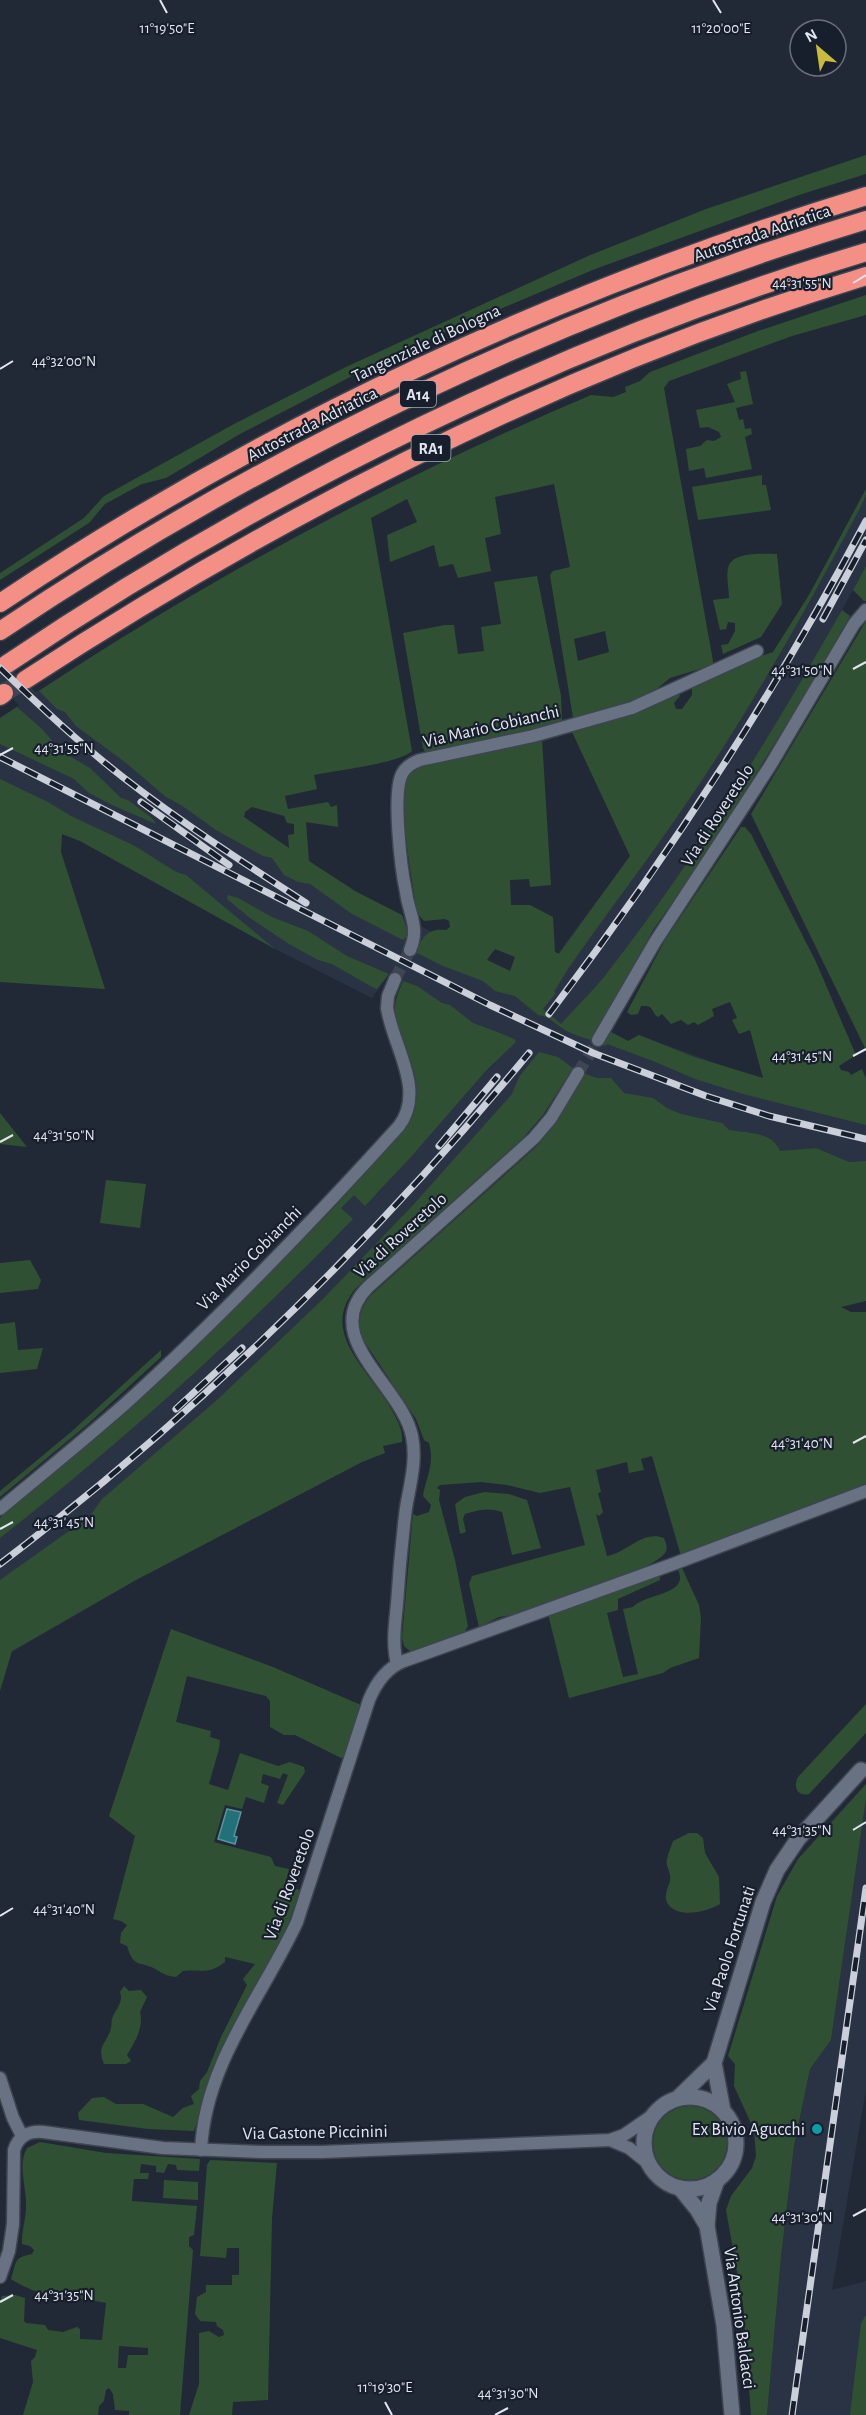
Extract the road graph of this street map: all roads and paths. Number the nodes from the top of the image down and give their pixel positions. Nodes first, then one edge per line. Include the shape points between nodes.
1 (866, 196) edge
2 (866, 220) edge
3 (866, 252) edge
4 (866, 276) edge
5 (0, 603) edge
6 (866, 610) edge
7 (0, 631) edge
8 (757, 651) dead end
9 (7, 664) dead end
10 (25, 680) tunnel mouth
11 (410, 950) tunnel mouth
12 (395, 979) tunnel mouth
13 (598, 1040) tunnel mouth
14 (578, 1073) tunnel mouth
15 (866, 1491) edge
16 (0, 1509) edge
17 (397, 1664) junction
18 (861, 1770) dead end
19 (714, 2063) junction
20 (0, 2078) edge
21 (678, 2099) junction
22 (723, 2111) junction
23 (653, 2115) junction
24 (22, 2136) junction
25 (610, 2140) junction
26 (201, 2150) junction
27 (648, 2164) junction
28 (717, 2180) junction
29 (680, 2188) junction
30 (707, 2226) junction
31 (0, 2277) edge
32 (732, 2415) edge

1 - 5 highway, Tangenziale di Bologna via 708,248 461,348 227,466 68,558
2 - 7 highway, Autostrada Adriatica / A14 via 772,249 633,301 428,389 185,516
3 - 9 highway, A14 via 653,327 415,430 202,542
4 - 10 highway, RA1 via 610,369 420,453 228,554
6 - 13 street, Via di Roveretolo via 655,942
8 - 11 street, Via Mario Cobianchi via 632,708 534,736 420,760 406,768 399,783 399,836 416,932
12 - 16 street, Via Mario Cobianchi via 387,1008 410,1091 408,1109 399,1126 170,1362
14 - 17 street, Via di Roveretolo via 541,1131 368,1287 354,1308 355,1339 400,1406 413,1442 395,1626
15 - 17 street, Via di Roveretolo
17 - 26 street, Via di Roveretolo via 382,1676 369,1700 297,1922 223,2061
18 - 19 street, Via Paolo Fortunati via 802,1834 772,1880
19 - 21 street, Via Paolo Fortunati
19 - 22 street, Via Paolo Fortunati
20 - 24 street
21 - 22 street via 703,2099
21 - 23 street
22 - 28 street via 734,2130 736,2143 729,2167
23 - 25 street, Via Gastone Piccinini
23 - 27 street via 644,2143
24 - 26 street, Via Gastone Piccinini via 38,2132
24 - 31 street via 14,2155 13,2224
25 - 26 street, Via Gastone Piccinini via 322,2152
25 - 27 street via 629,2148
27 - 29 street via 660,2178
28 - 29 street via 695,2189
28 - 30 street, Via Antonio Baldacci
29 - 30 street, Via Antonio Baldacci
30 - 32 street, Via Antonio Baldacci via 724,2325

